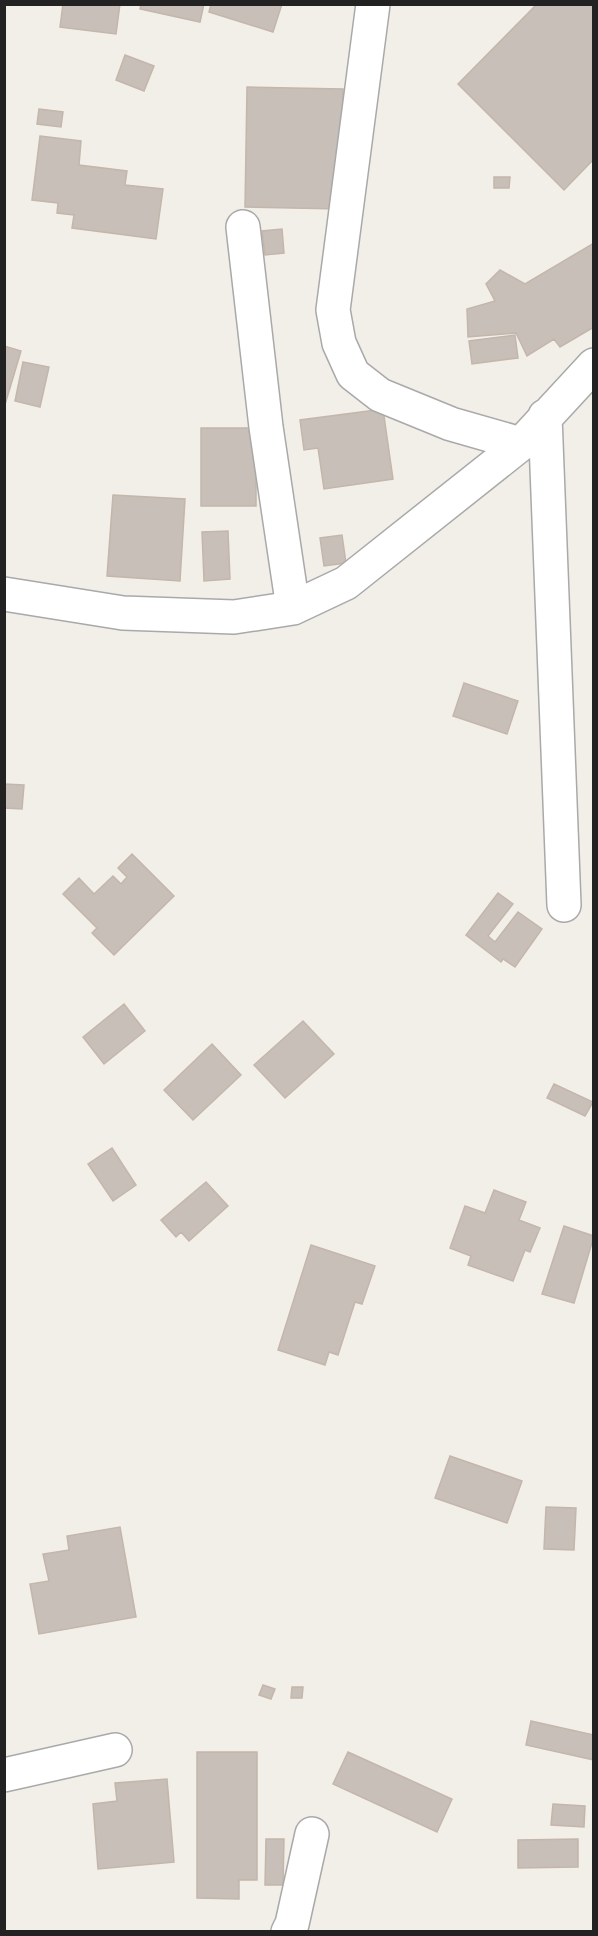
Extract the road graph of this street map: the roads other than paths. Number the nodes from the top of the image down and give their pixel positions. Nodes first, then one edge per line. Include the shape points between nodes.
1 (373, 4) edge
2 (243, 227) dead end
3 (594, 365) edge
4 (545, 416) junction
5 (521, 444) junction
6 (4, 594) edge
7 (293, 608) junction
8 (564, 905) dead end
9 (115, 1750) dead end
10 (4, 1774) edge
11 (312, 1834) dead end
12 (288, 1932) edge

1 - 5 street via 333,310 339,343 353,374 380,395 451,424
2 - 7 street via 266,427
3 - 4 street
4 - 5 street
4 - 8 street
5 - 7 street via 346,583
6 - 7 street via 123,614 234,617
9 - 10 street
11 - 12 street

